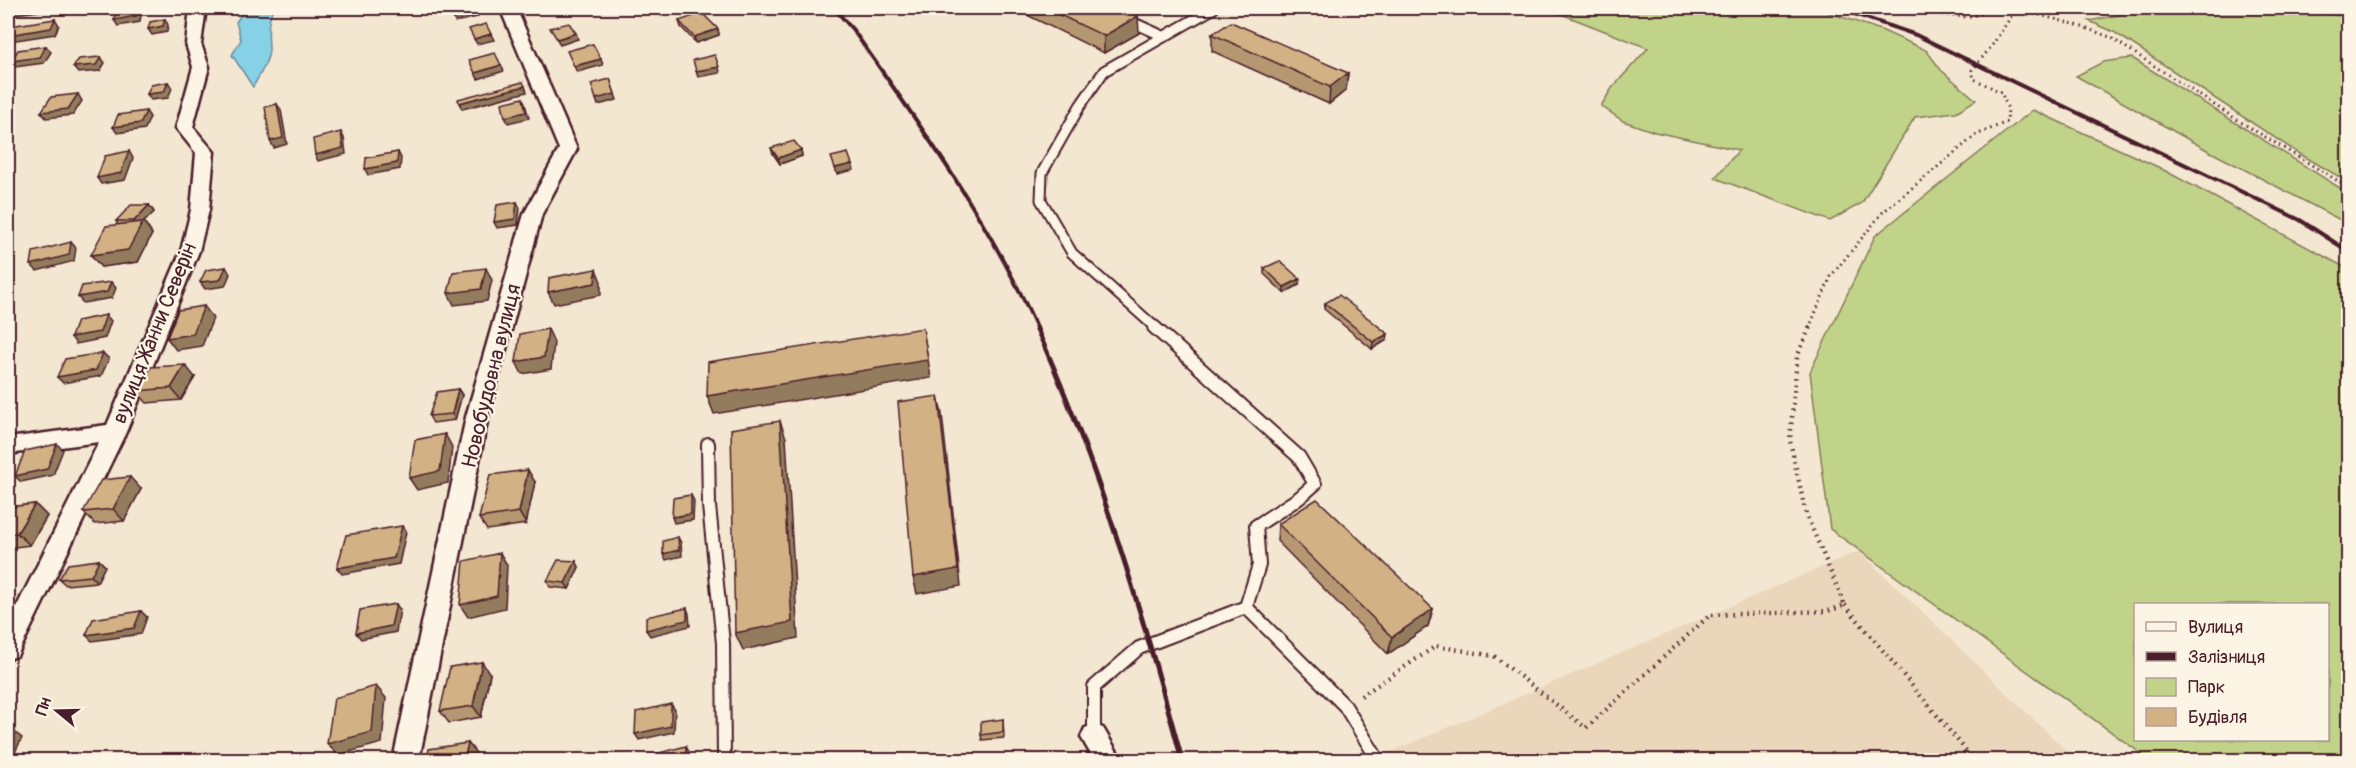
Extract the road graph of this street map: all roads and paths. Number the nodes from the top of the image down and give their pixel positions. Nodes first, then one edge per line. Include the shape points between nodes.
1 (198, 8) edge
2 (508, 8) edge
3 (1101, 8) edge
4 (1214, 8) edge
5 (1904, 8) edge
6 (2041, 8) edge
7 (2016, 9) junction
8 (1162, 36) junction
9 (2349, 187) edge
10 (115, 432) junction
11 (708, 444) dead end
12 (8, 446) edge
13 (1845, 605) junction
14 (1246, 607) junction
15 (8, 648) edge
16 (1345, 706) junction
17 (1094, 738) joint
18 (406, 760) edge
19 (724, 760) edge
20 (1109, 760) edge
21 (1378, 760) edge
22 (1974, 760) edge

1 - 10 street, вулиця Жанни Северін via 193,34 194,53 201,67 184,128 205,152 200,210 190,251
2 - 18 street, Новобудовна вулиця via 568,149 534,214 477,417
3 - 8 lane
4 - 8 lane
5 - 7 path via 1966,17
6 - 7 path
7 - 9 path via 2110,37
7 - 13 path via 1972,70 1974,79 2001,92 2008,109 2007,122 1976,135 1882,212 1831,276 1797,357 1790,441 1806,514
8 - 14 lane via 1104,71 1042,173 1041,200 1072,253 1299,457 1315,484 1256,526 1259,564
10 - 12 street
10 - 15 street, вулиця Жанни Северін
11 - 19 lane via 709,506 723,643
13 - 16 path via 1828,611 1710,615 1586,728 1494,656 1436,646
13 - 22 path
14 - 16 lane
14 - 17 lane via 1139,648 1094,687
16 - 21 lane
17 - 20 street

